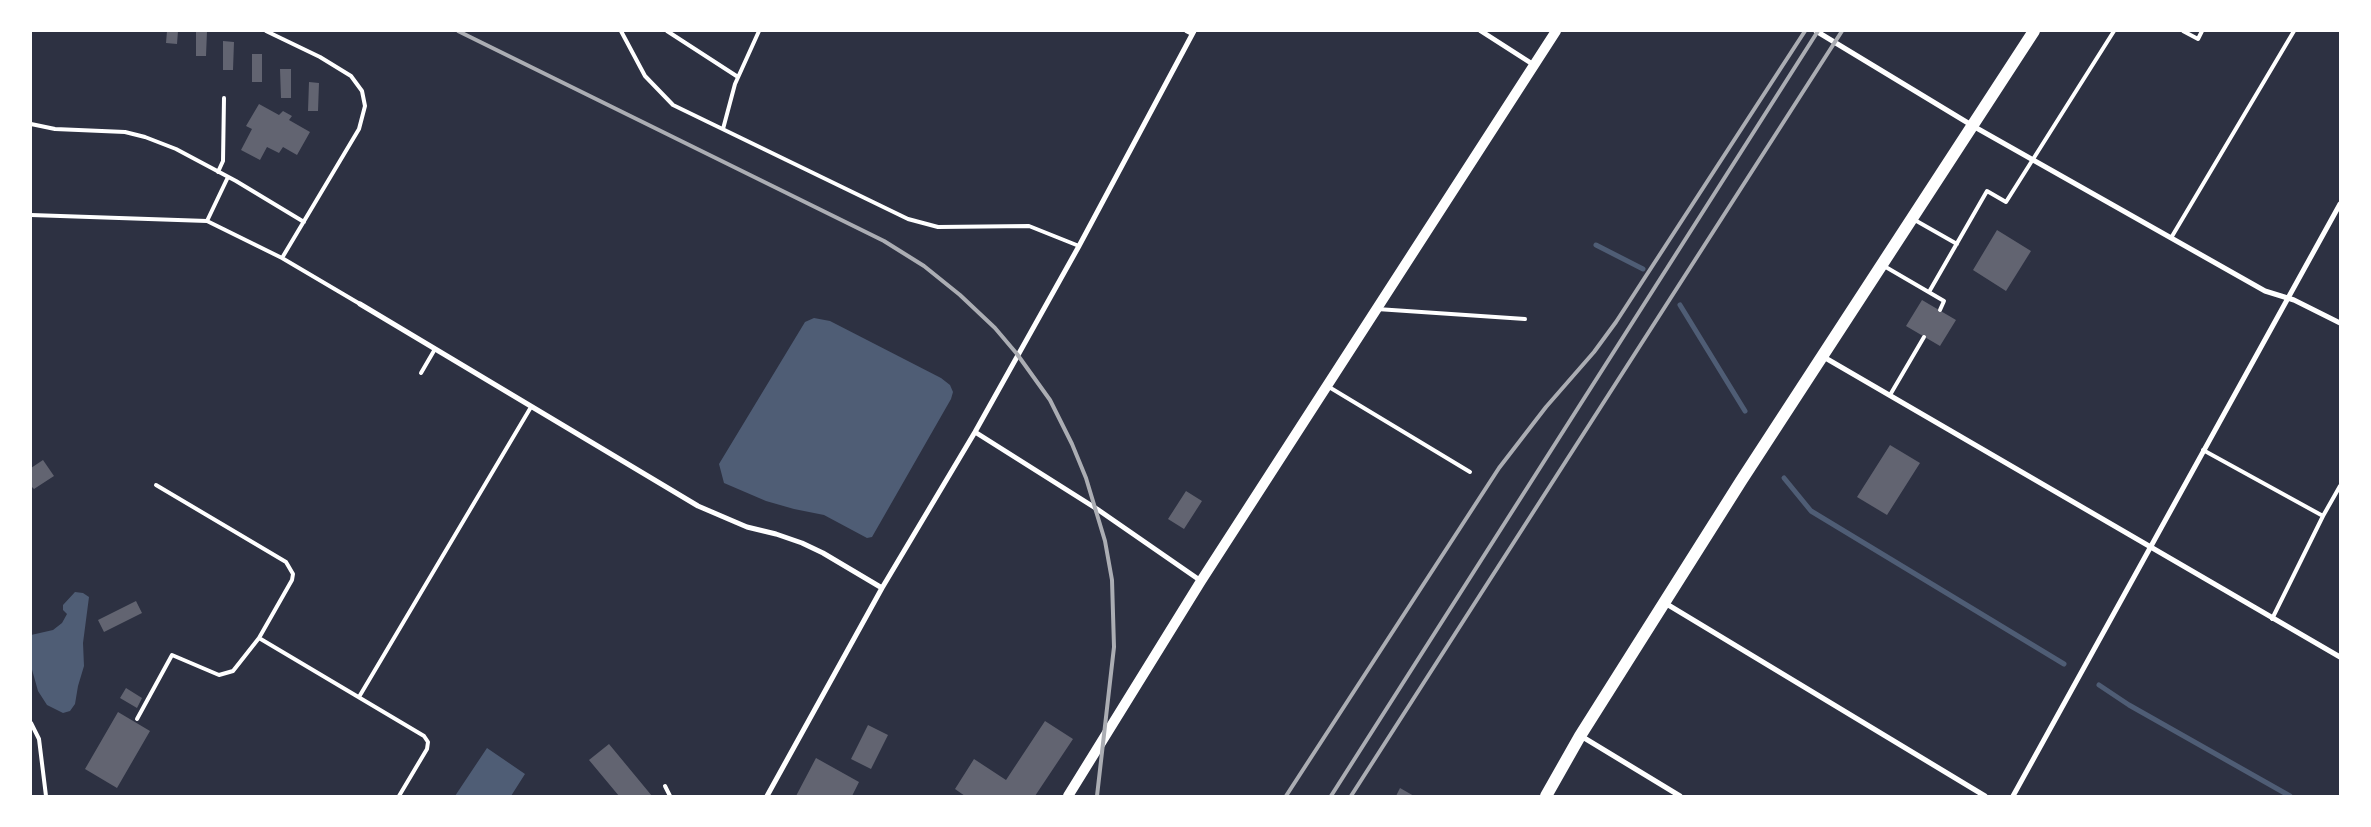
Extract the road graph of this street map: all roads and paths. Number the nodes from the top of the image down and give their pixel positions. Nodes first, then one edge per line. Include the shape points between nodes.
1 (266, 31) edge
2 (620, 31) edge
3 (667, 31) edge
4 (759, 31) edge
5 (1186, 31) edge
6 (1481, 31) edge
7 (1556, 31) edge
8 (1816, 31) edge
9 (2034, 31) edge
10 (2114, 31) edge
11 (2182, 31) edge
12 (2202, 31) edge
13 (2294, 31) edge
14 (1193, 33) edge
15 (1534, 65) junction
16 (738, 77) junction
17 (224, 98) dead end
18 (31, 124) edge
19 (1972, 126) junction
20 (723, 129) junction
21 (2031, 160) junction
22 (218, 172) junction
23 (228, 177) junction
24 (2340, 204) edge
25 (31, 215) edge
26 (1912, 218) junction
27 (206, 221) junction
28 (304, 222) junction
29 (2171, 238) junction
30 (1956, 244) junction
31 (1079, 246) junction
32 (282, 258) junction
33 (1881, 265) junction
34 (1929, 292) junction
35 (2287, 298) junction
36 (360, 304) joint
37 (1377, 309) junction
38 (1940, 310) dead end
39 (1525, 318) dead end
40 (2340, 323) edge
41 (1924, 337) dead end
42 (435, 349) junction
43 (1821, 356) junction
44 (421, 373) dead end
45 (1327, 385) junction
46 (1890, 395) junction
47 (532, 407) junction
48 (975, 432) junction
49 (2203, 450) junction
50 (1470, 472) dead end
51 (156, 485) dead end
52 (2340, 486) edge
53 (2322, 516) junction
54 (2150, 547) junction
55 (1201, 581) junction
56 (882, 588) junction
57 (1664, 603) junction
58 (2272, 618) junction
59 (258, 638) junction
60 (2340, 657) edge
61 (359, 697) junction
62 (136, 719) dead end
63 (31, 723) edge
64 (1580, 736) junction
65 (665, 786) dead end
66 (46, 796) edge
67 (399, 796) edge
68 (670, 796) edge
69 (767, 796) edge
70 (1068, 796) edge
71 (1546, 796) edge
72 (1680, 796) edge
73 (1985, 796) edge
74 (2013, 796) edge

1 - 28 lane via 351,76 362,92 365,106 359,129
2 - 20 lane via 645,76 673,105
3 - 16 lane
4 - 16 lane
5 - 14 lane
6 - 15 street
7 - 15 main road
8 - 19 street
9 - 19 main road
10 - 21 lane
11 - 12 lane via 2198,39
13 - 29 lane
14 - 31 street
15 - 37 main road
16 - 20 lane
17 - 22 lane via 223,161
18 - 22 lane via 145,136
19 - 21 street
19 - 26 main road
20 - 31 lane via 908,219 938,227 1029,226
21 - 29 street
21 - 30 lane via 2006,202 1987,191
22 - 23 lane
23 - 27 lane
23 - 28 lane
24 - 35 street
25 - 27 lane
26 - 30 lane
26 - 33 main road
27 - 32 lane
28 - 32 lane
29 - 35 street via 2265,291
30 - 34 lane
31 - 48 street
32 - 36 lane
33 - 34 lane
33 - 43 main road
34 - 38 lane via 1944,301
35 - 40 street
35 - 49 street
36 - 42 street
37 - 39 lane
37 - 45 main road
41 - 46 lane
42 - 44 lane
42 - 47 street
43 - 46 street
43 - 57 main road
45 - 50 lane
45 - 55 main road
46 - 54 street
47 - 56 street via 698,506 747,527 802,543
47 - 61 lane
48 - 55 street via 1097,509
48 - 56 street
49 - 53 lane
49 - 54 street
51 - 59 lane via 291,568 292,580
52 - 53 lane
53 - 58 lane
54 - 58 street
54 - 74 street
55 - 70 main road
56 - 69 street
57 - 64 main road
57 - 73 street
58 - 60 street
59 - 61 lane
59 - 62 lane via 233,671 219,675 172,655
61 - 67 lane via 424,736 428,742
63 - 66 lane via 39,739
64 - 71 main road
64 - 72 street
65 - 68 lane

